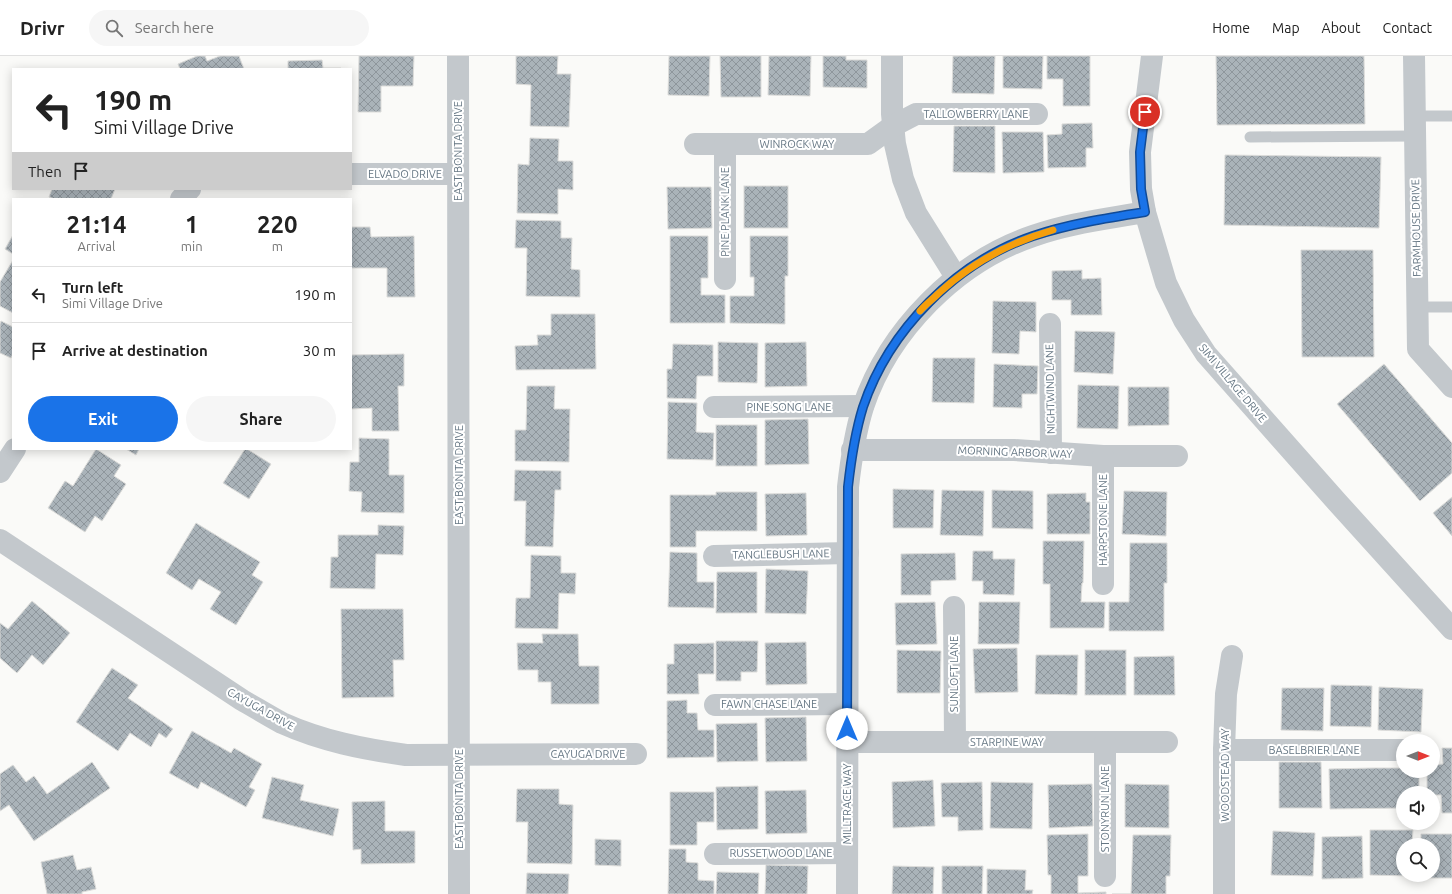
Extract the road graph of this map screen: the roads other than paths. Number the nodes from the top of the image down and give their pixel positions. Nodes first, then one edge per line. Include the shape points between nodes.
1 (458, 56) edge
2 (892, 56) edge
3 (1152, 56) edge
4 (1414, 56) edge
5 (1037, 114) dead end
6 (1452, 116) edge
7 (893, 126) junction
8 (1415, 126) junction
9 (1250, 137) dead end
10 (695, 144) dead end
11 (725, 144) junction
12 (352, 174) edge
13 (458, 174) junction
14 (189, 190) edge
15 (182, 198) edge
16 (1145, 212) junction
17 (956, 277) junction
18 (725, 279) dead end
19 (1418, 307) junction
20 (1452, 307) edge
21 (1050, 324) dead end
22 (1452, 388) edge
23 (863, 406) junction
24 (714, 407) dead end
25 (14, 450) edge
26 (852, 450) junction
27 (1051, 453) junction
28 (1103, 456) junction
29 (1177, 456) dead end
30 (0, 472) edge
31 (0, 540) edge
32 (848, 553) junction
33 (714, 556) dead end
34 (1103, 584) dead end
35 (954, 607) dead end
36 (1452, 629) edge
37 (1232, 656) dead end
38 (847, 704) junction
39 (715, 705) dead end
40 (847, 742) junction
41 (955, 742) junction
42 (1105, 742) junction
43 (1167, 742) dead end
44 (1224, 750) junction
45 (1396, 750) edge
46 (636, 754) dead end
47 (459, 755) junction
48 (847, 853) junction
49 (715, 854) dead end
50 (1105, 876) dead end
51 (459, 894) edge
52 (847, 894) edge
53 (1224, 894) edge

1 - 13 street, EAST BONITA DRIVE
2 - 7 street
3 - 16 street, SIMI VILLAGE DRIVE via 1140,152 1141,189
4 - 8 street, FARMHOUSE DRIVE
5 - 7 street, TALLOWBERRY LANE via 916,114
6 - 8 lane
7 - 11 street, WINROCK WAY via 868,144
7 - 17 street via 904,179 916,213
8 - 9 lane
8 - 19 street, FARMHOUSE DRIVE
10 - 11 street, WINROCK WAY
11 - 18 street, PINE PLANK LANE
12 - 13 street, ELVADO DRIVE
13 - 47 street, EAST BONITA DRIVE
14 - 15 street
16 - 17 street, MILLTRACE WAY via 1069,225 1032,236 996,252
16 - 36 street, SIMI VILLAGE DRIVE via 1166,284 1184,320 1206,354
17 - 23 street, MILLTRACE WAY via 923,307 899,338 879,371
19 - 20 lane
19 - 22 street, FARMHOUSE DRIVE via 1418,349
21 - 27 street, NIGHTWIND LANE
23 - 24 street, PINE SONG LANE
23 - 26 street, MILLTRACE WAY
25 - 30 street
26 - 27 street, MORNING ARBOR WAY via 1014,450
26 - 32 street, MILLTRACE WAY via 848,487
27 - 28 street, MORNING ARBOR WAY
28 - 29 street, MORNING ARBOR WAY
28 - 34 street, HARPSTONE LANE
31 - 47 street, CAYUGA DRIVE via 242,700 282,723 328,740 369,750 406,755
32 - 33 street, TANGLEBUSH LANE
32 - 38 street, MILLTRACE WAY
35 - 41 street, SUNLOFT LANE
37 - 44 street, WOODSTEAD WAY via 1226,694
38 - 39 street, FAWN CHASE LANE
38 - 40 street, MILLTRACE WAY
40 - 41 street, STARPINE WAY
40 - 48 street, MILLTRACE WAY
41 - 42 street, STARPINE WAY
42 - 43 street, STARPINE WAY
42 - 50 street, STONYRUN LANE
44 - 45 street, BASELBRIER LANE
44 - 53 street, WOODSTEAD WAY
46 - 47 street, CAYUGA DRIVE
47 - 51 street, EAST BONITA DRIVE
48 - 49 street, RUSSETWOOD LANE
48 - 52 street, MILLTRACE WAY

